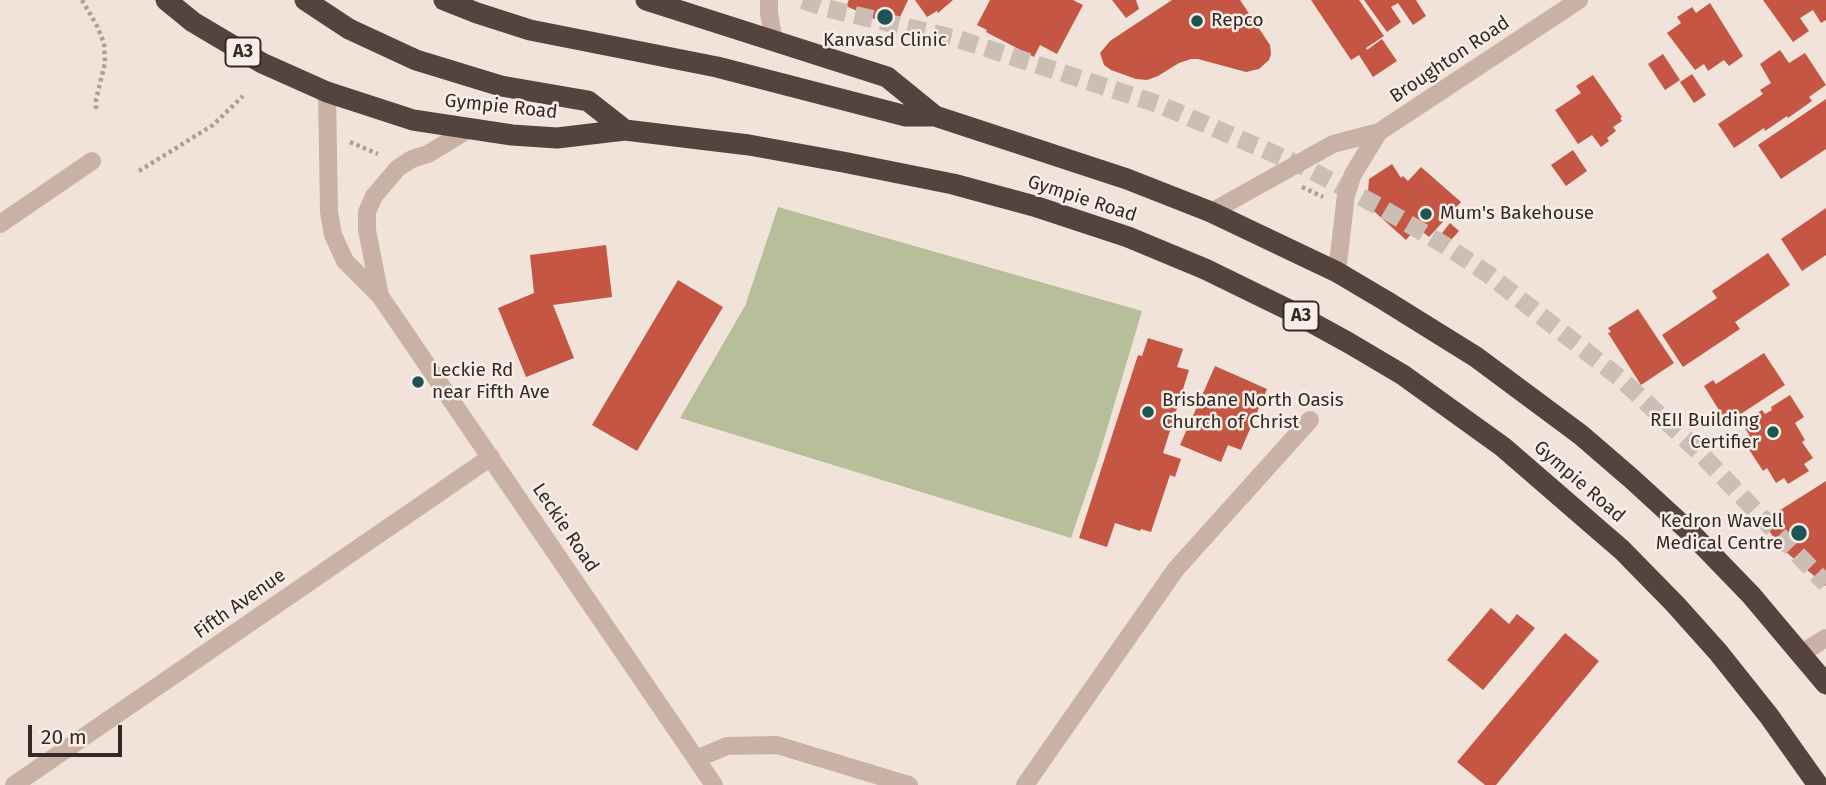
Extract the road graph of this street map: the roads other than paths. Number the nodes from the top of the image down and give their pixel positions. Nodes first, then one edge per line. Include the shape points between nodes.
1 (166, 0) edge
2 (305, 0) edge
3 (444, 0) edge
4 (646, 0) edge
5 (769, 0) edge
6 (1578, 0) edge
7 (690, 6) edge
8 (774, 41) junction
9 (327, 92) junction
10 (935, 116) junction
11 (469, 129) junction
12 (625, 130) junction
13 (1379, 132) junction
14 (92, 162) dead end
15 (1211, 212) junction
16 (0, 224) edge
17 (1337, 272) junction
18 (380, 296) junction
19 (1310, 420) dead end
20 (491, 457) junction
21 (1826, 638) edge
22 (1802, 653) junction
23 (1826, 684) edge
24 (696, 759) junction
25 (14, 785) edge
26 (714, 785) edge
27 (909, 785) edge
28 (1025, 785) edge
29 (1818, 785) edge

1 - 9 highway, Gympie Road / A3 via 193,22 262,63
2 - 12 highway via 349,29 416,60 501,86 588,101
3 - 10 highway via 530,30 717,66 906,116
4 - 7 highway, Gympie Road
5 - 8 street
6 - 13 street, Broughton Road
7 - 8 highway, Gympie Road
8 - 10 highway, Gympie Road via 887,77
9 - 11 highway, Gympie Road / A3 via 413,120
9 - 18 street, Leckie Road via 333,235 345,261
10 - 15 highway, Gympie Road via 1128,179
11 - 12 highway, Gympie Road / A3 via 557,138
11 - 18 street, Leckie Road via 398,168 374,196 367,212 367,230
12 - 29 highway, Gympie Road / A3 via 749,145 953,184 1128,237 1289,310 1403,375 1454,411 1613,542 1718,652
13 - 15 street, Broughton Road via 1333,144
13 - 17 street, Broughton Road via 1353,174 1346,195
14 - 16 street
15 - 17 highway, Gympie Road
17 - 22 highway, Gympie Road via 1476,357 1581,435 1691,533
18 - 20 street, Leckie Road
19 - 28 street via 1176,569
20 - 24 street, Leckie Road
20 - 25 street, Fifth Avenue
21 - 22 street
22 - 23 highway, Gympie Road
24 - 26 street, Leckie Road
24 - 27 street via 727,746 777,745

